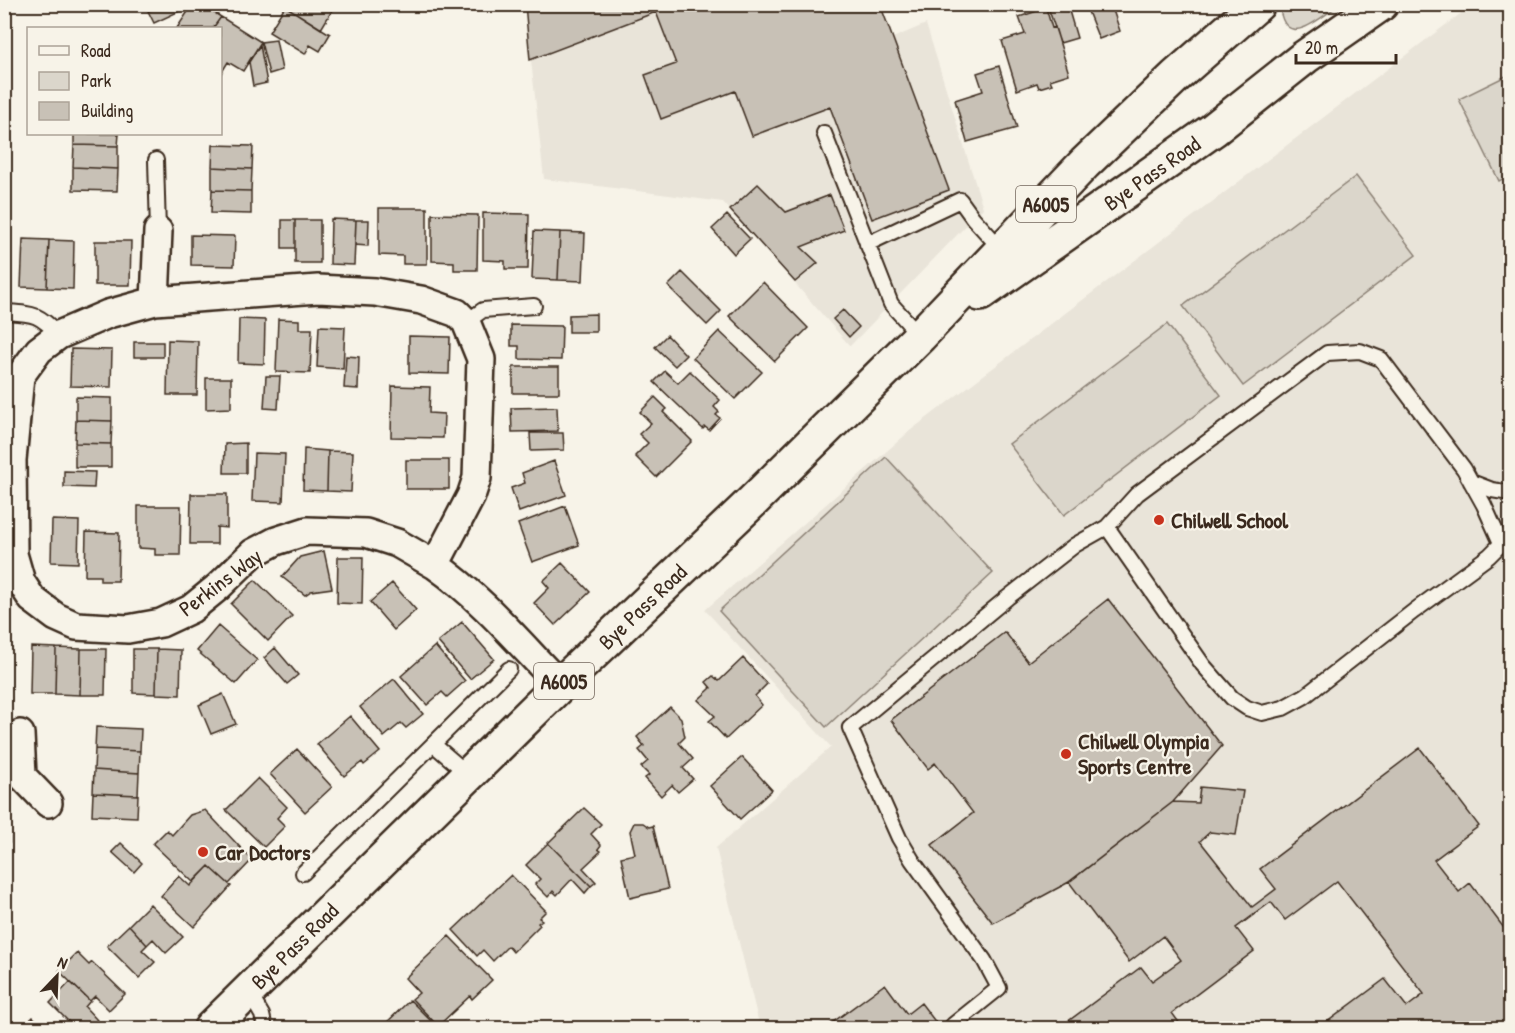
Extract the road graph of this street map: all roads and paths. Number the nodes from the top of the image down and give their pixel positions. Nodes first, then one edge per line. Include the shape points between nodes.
1 (1258, 4) edge
2 (1381, 4) edge
3 (824, 133) dead end
4 (156, 160) dead end
5 (158, 231) joint
6 (867, 244) junction
7 (1002, 250) junction
8 (155, 301) junction
9 (534, 306) dead end
10 (4, 312) edge
11 (466, 322) junction
12 (59, 335) junction
13 (920, 336) junction
14 (1472, 482) junction
15 (1510, 493) edge
16 (1107, 527) junction
17 (1506, 539) edge
18 (435, 565) junction
19 (509, 669) dead end
20 (560, 685) junction
21 (20, 734) dead end
22 (433, 744) junction
23 (468, 775) junction
24 (13, 776) edge
25 (48, 803) dead end
26 (303, 873) dead end
27 (248, 992) junction
28 (953, 1025) dead end
29 (212, 1029) edge
30 (265, 1029) edge

1 - 7 main road, Bye Pass Road / A6005 via 1085,163
2 - 13 main road, Bye Pass Road / A6005 via 1305,57 1213,130
3 - 6 lane
4 - 5 lane
5 - 8 street
6 - 7 lane via 960,200
6 - 13 lane via 891,304
7 - 13 main road, Bye Pass Road / A6005
8 - 11 street, Perkins Way via 318,289 375,292 421,300 457,313
8 - 12 street, Perkins Way via 108,314
9 - 11 lane via 483,310
10 - 12 lane via 32,314 45,320
11 - 18 street via 481,359 477,478
12 - 18 street, Perkins Way via 39,350 20,375 12,472 13,554 21,582 32,599 56,617 76,626 128,629 161,623 191,609 253,553 307,531 366,533 397,543
13 - 20 main road, Bye Pass Road / A6005
14 - 15 lane
14 - 16 lane via 1381,359 1360,351 1327,353 1137,494
14 - 17 lane
16 - 17 lane via 1203,665 1232,698 1262,713 1283,708 1305,696
16 - 28 lane via 1075,545 850,728 899,838 984,960 999,988
18 - 20 street, Perkins Way via 473,596
19 - 22 lane
20 - 23 main road, Bye Pass Road / A6005
21 - 24 street
22 - 23 lane
22 - 26 lane
23 - 27 main road, Bye Pass Road / A6005
24 - 25 street
27 - 29 main road, Bye Pass Road / A6005
27 - 30 lane

